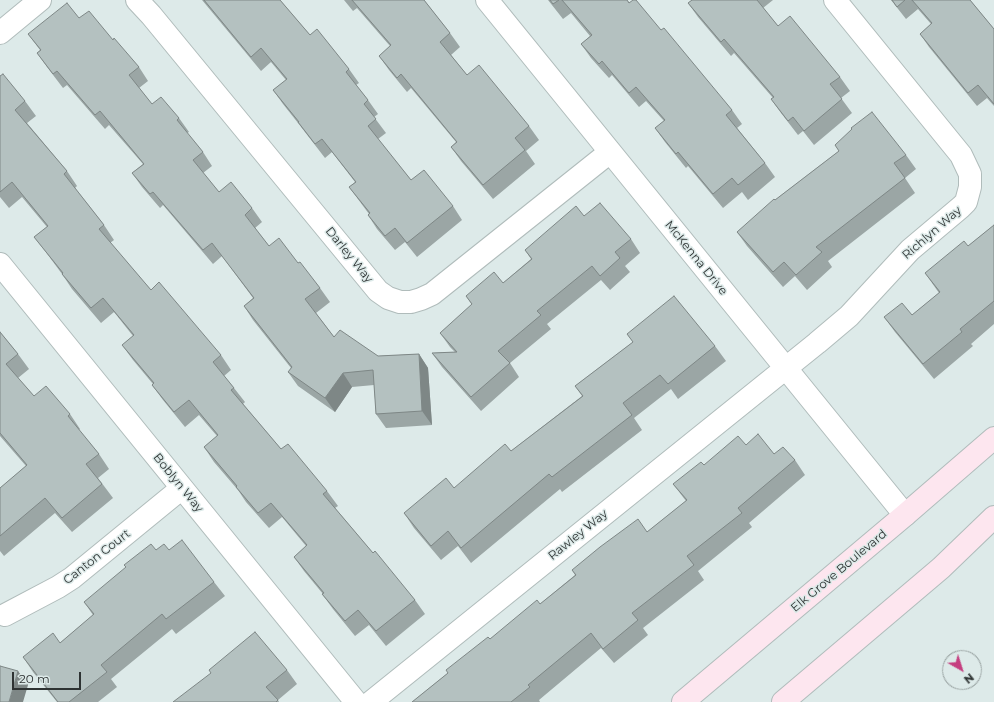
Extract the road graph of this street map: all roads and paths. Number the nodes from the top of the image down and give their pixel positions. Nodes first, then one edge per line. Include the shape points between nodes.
1 (40, 0) edge
2 (137, 0) edge
3 (487, 0) edge
4 (835, 0) edge
5 (0, 33) edge
6 (610, 152) junction
7 (0, 264) edge
8 (786, 368) junction
9 (994, 438) edge
10 (182, 488) junction
11 (905, 515) junction
12 (994, 517) edge
13 (5, 614) dead end
14 (356, 702) edge
15 (371, 702) edge
16 (683, 702) edge
17 (783, 702) edge

1 - 5 street
2 - 6 street, Darley Way via 378,291 400,302 411,302 432,294
3 - 6 street, McKenna Drive
4 - 8 street, Richlyn Way via 961,155 970,174 970,187 966,202 961,207 910,250 849,316
6 - 8 street, McKenna Drive
7 - 10 street, Boblyn Way
8 - 11 street, McKenna Drive
8 - 15 street, Rawley Way
9 - 11 main road, Elk Grove Boulevard
10 - 13 street, Canton Court via 72,578
10 - 14 street, Boblyn Way
11 - 16 main road, Elk Grove Boulevard
12 - 17 main road via 941,568

